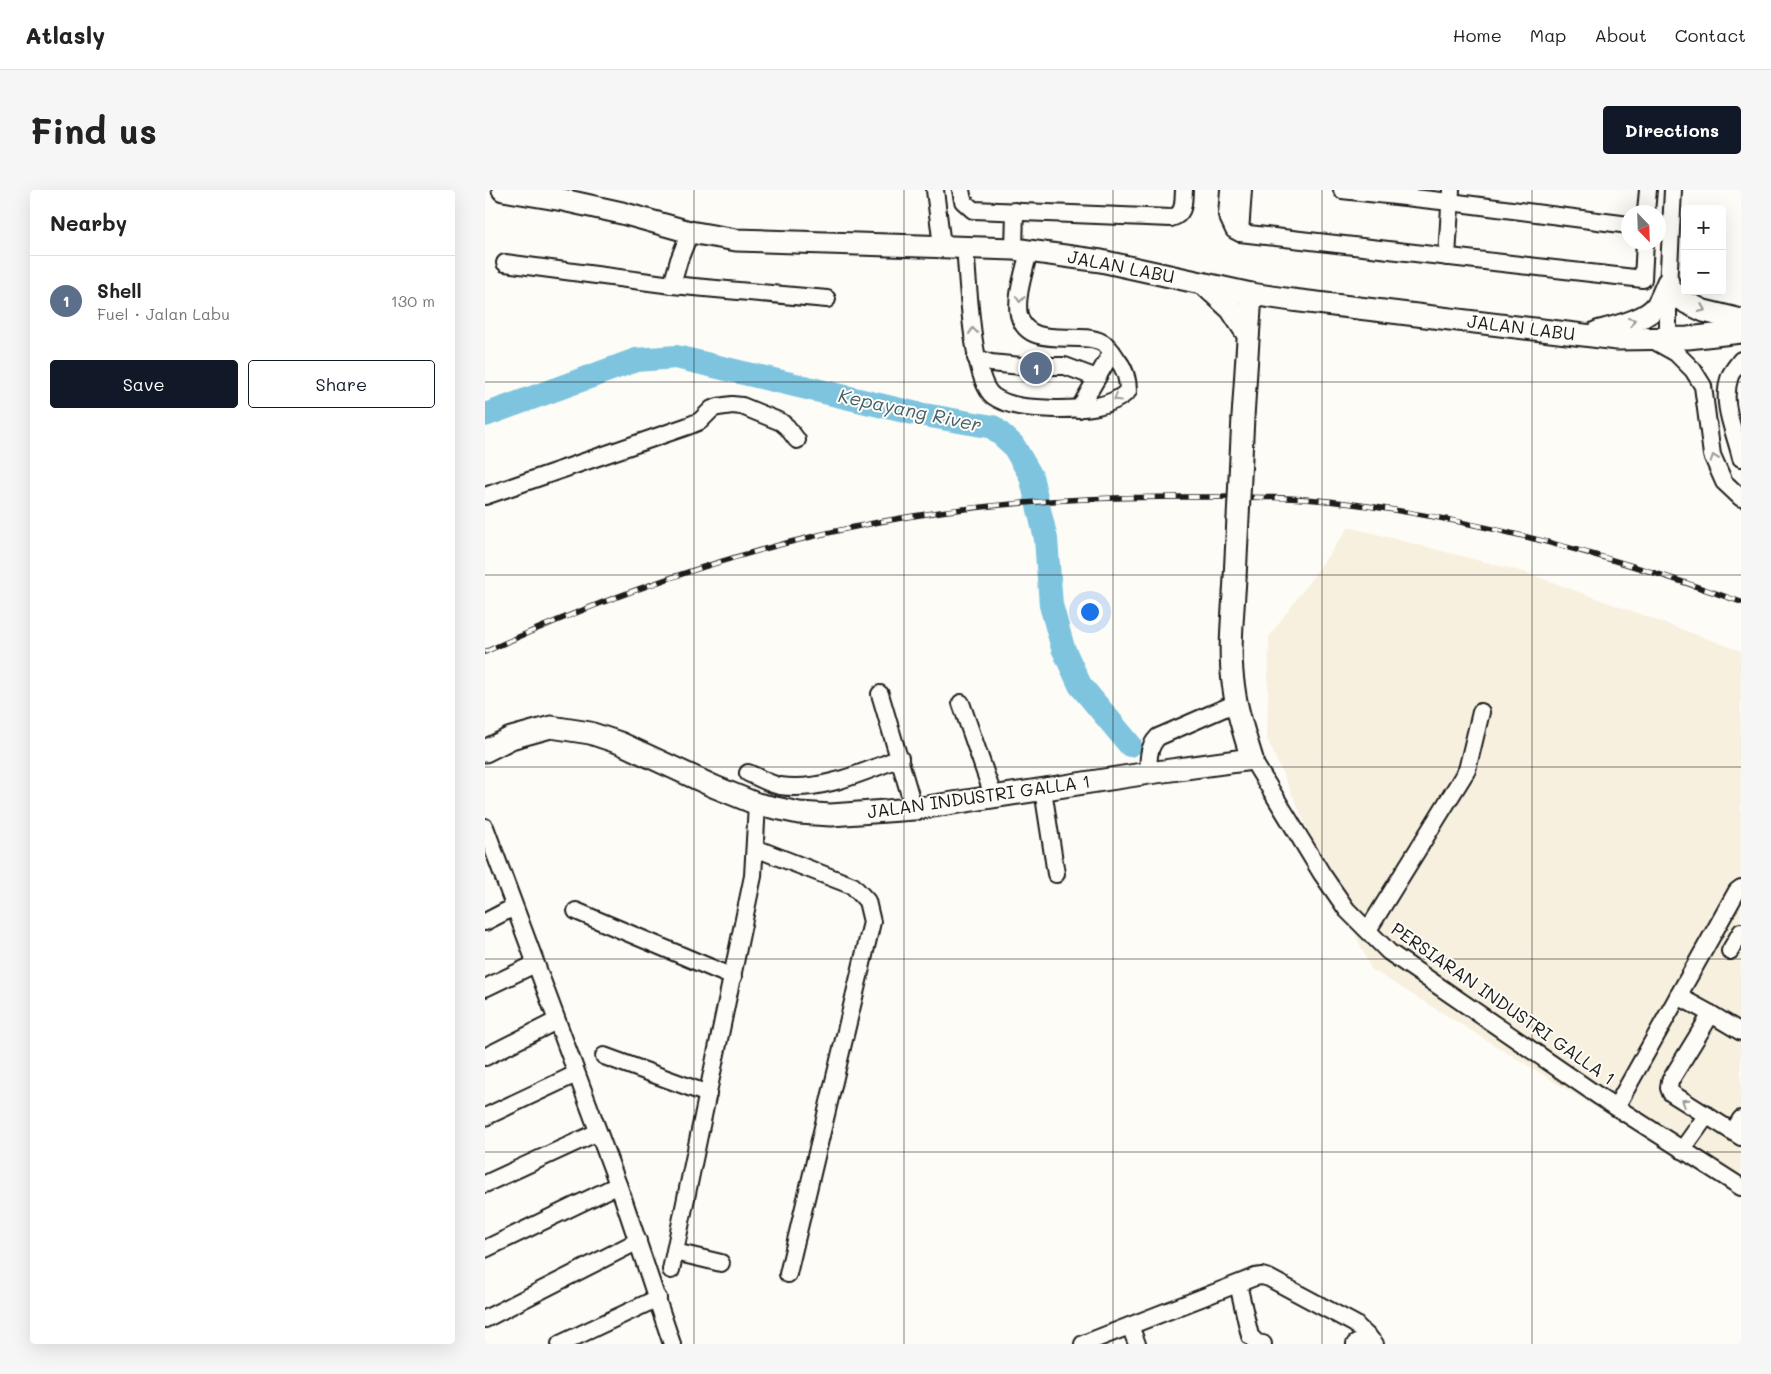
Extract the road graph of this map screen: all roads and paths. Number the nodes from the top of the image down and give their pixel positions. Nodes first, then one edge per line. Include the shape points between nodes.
1 (503, 190) edge
2 (935, 190) edge
3 (961, 190) edge
4 (1184, 190) edge
5 (1229, 190) edge
6 (1243, 190) edge
7 (1342, 190) edge
8 (1648, 190) edge
9 (1673, 190) edge
10 (564, 195) edge
11 (1451, 196) edge
12 (1647, 205) edge
13 (1015, 212) junction
14 (1621, 224) edge
15 (690, 232) junction
16 (1241, 233) junction
17 (942, 246) junction
18 (965, 247) junction
19 (1021, 250) junction
20 (1645, 250) edge
21 (1447, 257) junction
22 (505, 263) dead end
23 (1203, 283) junction
24 (1668, 285) junction
25 (672, 286) junction
26 (1251, 294) junction
27 (827, 299) dead end
28 (1292, 300) junction
29 (1741, 320) edge
30 (1248, 329) junction
31 (1741, 332) edge
32 (1585, 336) junction
33 (1659, 339) junction
34 (1112, 352) junction
35 (976, 358) junction
36 (1741, 360) edge
37 (1097, 378) junction
38 (1079, 409) junction
39 (797, 440) dead end
40 (1741, 458) edge
41 (485, 496) edge
42 (1741, 498) edge
43 (881, 694) dead end
44 (961, 702) dead end
45 (1236, 703) junction
46 (1481, 712) dead end
47 (485, 751) edge
48 (900, 758) junction
49 (1252, 759) junction
50 (747, 773) dead end
51 (1149, 773) junction
52 (1043, 790) junction
53 (994, 798) junction
54 (757, 804) junction
55 (914, 809) junction
56 (485, 827) edge
57 (755, 848) junction
58 (489, 852) edge
59 (1055, 874) dead end
60 (1741, 888) edge
61 (514, 908) junction
62 (576, 910) dead end
63 (485, 922) edge
64 (1367, 930) junction
65 (1741, 932) edge
66 (1730, 951) dead end
67 (535, 964) junction
68 (733, 977) junction
69 (485, 988) edge
70 (1678, 996) junction
71 (1711, 1014) junction
72 (556, 1021) junction
73 (1741, 1032) edge
74 (604, 1056) dead end
75 (485, 1057) edge
76 (576, 1074) junction
77 (709, 1094) junction
78 (1616, 1107) junction
79 (1707, 1115) junction
80 (485, 1118) edge
81 (1738, 1129) edge
82 (598, 1132) junction
83 (1682, 1150) junction
84 (1739, 1182) edge
85 (485, 1184) edge
86 (618, 1185) junction
87 (638, 1241) junction
88 (485, 1248) edge
89 (675, 1252) junction
90 (721, 1263) dead end
91 (671, 1270) dead end
92 (788, 1274) dead end
93 (1238, 1284) junction
94 (658, 1298) junction
95 (485, 1320) edge
96 (1130, 1326) junction
97 (1367, 1342) edge
98 (560, 1344) edge
99 (672, 1344) edge
100 (1083, 1344) edge
101 (1137, 1344) edge
102 (1263, 1344) edge

1 - 10 main road, JALAN LABU
2 - 17 street
3 - 13 street via 963,200 973,210
4 - 13 street via 1183,210 1171,218
5 - 16 street via 1227,215 1234,230
6 - 16 street
7 - 11 street
8 - 12 street
9 - 24 street
10 - 15 main road, JALAN LABU
11 - 14 street
11 - 21 street
13 - 19 street
15 - 17 main road, JALAN LABU via 736,240
15 - 25 street
16 - 21 street
17 - 18 main road, JALAN LABU
18 - 19 main road, JALAN LABU
35 -> 18 street
19 - 23 main road, JALAN LABU via 1101,261
19 -> 34 street via 1019,316 1024,325 1042,337 1102,342
20 - 21 street via 1643,279
22 - 25 street
23 - 26 main road, JALAN LABU
23 - 30 main road
24 -> 29 main road via 1687,303 1704,311
32 -> 24 main road via 1632,322 1647,314 1657,305
24 - 33 street
25 - 27 street
26 - 28 main road, JALAN LABU
26 - 30 main road
28 - 30 main road
28 - 32 main road, JALAN LABU
30 - 45 main road, bridge via 1231,656
31 - 33 main road, JALAN LABU
32 - 33 main road, JALAN LABU
42 -> 33 street via 1724,482 1712,455 1703,386 1693,370
34 - 37 street
34 -> 38 street via 1123,366 1128,380 1127,390 1120,398
35 - 37 street via 1021,366 1065,366
35 - 38 street via 985,386 992,395 1008,403 1030,408
36 - 40 street via 1730,375 1727,389 1727,407
37 - 38 street
39 - 41 street via 781,422 742,406 724,405 712,409 688,426
43 - 48 street
44 - 53 street
45 - 49 main road
45 - 51 street via 1157,737 1151,743
46 - 64 street via 1467,770
47 - 54 main road, JALAN INDUSTRI GALLA 1 via 511,738 551,727 590,733
48 - 50 street via 856,775 810,787 779,786
48 - 55 street
49 - 51 main road, JALAN INDUSTRI GALLA 1
49 - 64 street, PERSIARAN INDUSTRI GALLA 1 via 1322,874 1347,910
51 - 52 main road, JALAN INDUSTRI GALLA 1
52 - 53 main road, JALAN INDUSTRI GALLA 1
52 - 59 street
53 - 55 main road, JALAN INDUSTRI GALLA 1
54 - 55 main road, JALAN INDUSTRI GALLA 1 via 799,813 831,815
54 - 57 street
56 - 58 street
57 - 68 street via 753,876
57 - 92 street via 853,886 867,900 872,922
58 - 61 street
60 - 70 street
61 - 63 street
61 - 67 street
62 - 68 street
64 - 78 street, PERSIARAN INDUSTRI GALLA 1 via 1389,952
65 - 66 street
67 - 69 street
67 - 72 street
68 - 77 street
70 - 71 street
70 - 78 street
71 - 73 street
79 -> 71 street via 1671,1093 1669,1088 1670,1081
72 - 75 street
72 - 76 street
74 - 77 street
76 - 80 street
76 - 82 street
77 - 89 street
78 - 83 street, PERSIARAN INDUSTRI GALLA 1
79 - 81 street
79 - 83 street
82 - 85 street
82 - 86 street
83 - 84 street, PERSIARAN INDUSTRI GALLA 1
86 - 87 street
86 - 88 street
87 - 94 street
87 - 95 street
89 - 90 street
89 - 91 street
93 - 96 street
93 - 97 street via 1255,1277 1269,1278 1355,1324
93 - 102 street via 1250,1336
94 - 98 street
94 - 99 street
96 - 100 street
96 - 101 street

